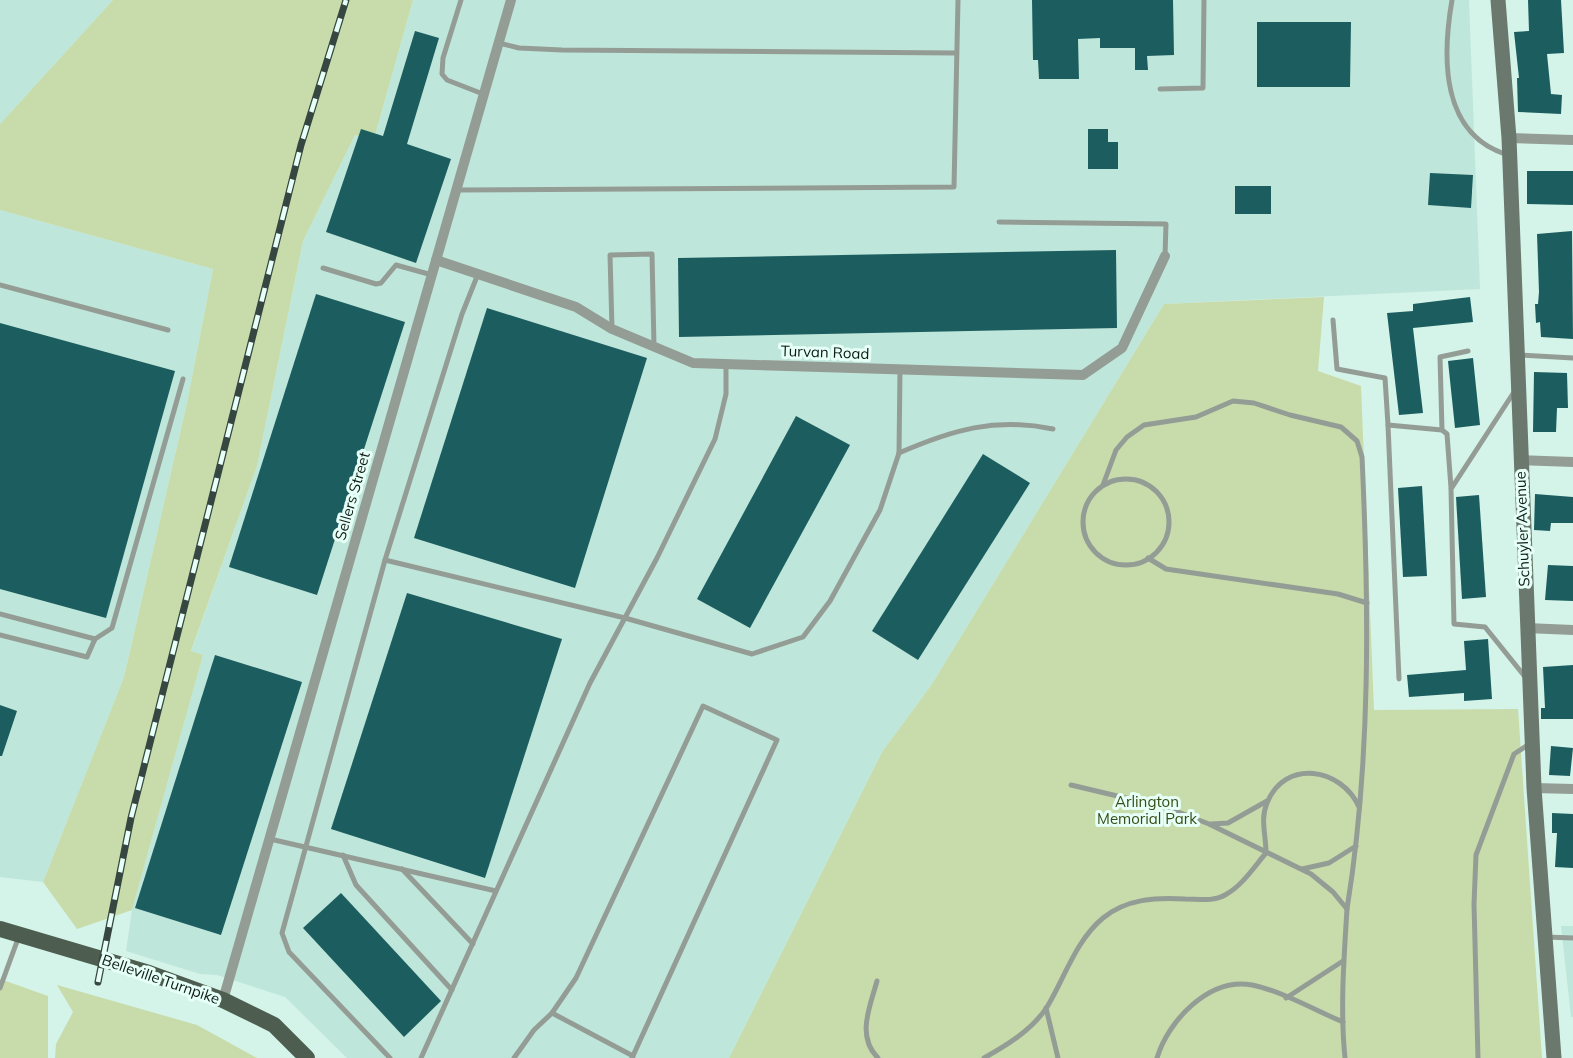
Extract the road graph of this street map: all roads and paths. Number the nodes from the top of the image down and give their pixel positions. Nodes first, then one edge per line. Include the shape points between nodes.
1 (460, 0) edge
2 (511, 0) edge
3 (958, 0) edge
4 (1204, 0) edge
5 (1452, 0) edge
6 (1498, 0) edge
7 (498, 42) junction
8 (956, 53) junction
9 (1160, 88) dead end
10 (483, 94) junction
11 (1509, 138) junction
12 (1573, 140) edge
13 (1510, 155) junction
14 (456, 190) junction
15 (999, 222) dead end
16 (1165, 256) joint
17 (436, 260) junction
18 (322, 268) dead end
19 (478, 274) junction
20 (432, 275) junction
21 (0, 285) edge
22 (1333, 320) dead end
23 (612, 329) junction
24 (168, 330) dead end
25 (654, 346) junction
26 (1468, 351) dead end
27 (1517, 355) junction
28 (1573, 358) edge
29 (726, 363) junction
30 (900, 370) junction
31 (183, 379) dead end
32 (1518, 387) junction
33 (1388, 425) junction
34 (1053, 429) dead end
35 (1442, 430) junction
36 (899, 453) junction
37 (1520, 460) junction
38 (1573, 462) edge
39 (1103, 485) junction
40 (1451, 489) junction
41 (1148, 558) junction
42 (385, 560) junction
43 (1367, 603) junction
44 (0, 614) edge
45 (625, 618) junction
46 (1526, 628) junction
47 (1573, 630) edge
48 (0, 635) edge
49 (95, 639) junction
50 (1399, 679) dead end
51 (1529, 681) junction
52 (1532, 742) junction
53 (1071, 785) dead end
54 (1534, 788) junction
55 (1573, 789) edge
56 (1267, 801) junction
57 (1359, 809) junction
58 (1209, 824) junction
59 (268, 838) junction
60 (306, 846) junction
61 (1356, 846) junction
62 (1266, 853) junction
63 (343, 855) junction
64 (402, 869) junction
65 (1302, 869) junction
66 (496, 891) junction
67 (1347, 909) junction
68 (0, 929) edge
69 (20, 935) junction
70 (1545, 937) junction
71 (1573, 938) edge
72 (473, 944) junction
73 (1343, 960) junction
74 (877, 981) dead end
75 (0, 988) edge
76 (452, 990) junction
77 (1286, 998) junction
78 (223, 1000) junction
79 (1046, 1008) junction
80 (552, 1013) junction
81 (1343, 1022) junction
82 (633, 1057) edge
83 (307, 1058) edge
84 (390, 1058) edge
85 (421, 1058) edge
86 (514, 1058) edge
87 (878, 1058) edge
88 (984, 1058) edge
89 (1058, 1058) edge
90 (1157, 1058) edge
91 (1346, 1058) edge
92 (1478, 1058) edge
93 (1554, 1058) edge

1 - 10 lane via 442,74 447,80
2 - 7 street, Sellers Street
3 - 8 lane
4 - 9 lane via 1203,88
5 - 13 lane via 1446,45 1451,93 1465,127 1488,149
6 - 11 main road, Schuyler Avenue
7 - 8 lane via 519,48 562,50
7 - 10 street, Sellers Street
8 - 14 lane via 954,187
10 - 14 street, Sellers Street
11 - 12 street
11 - 13 main road, Schuyler Avenue
13 - 27 main road, Schuyler Avenue
14 - 17 street, Sellers Street
15 - 16 lane via 1166,224
16 - 30 street, Turvan Road via 1122,348 1083,375
17 - 19 street, Turvan Road
17 - 20 street, Sellers Street
18 - 20 lane via 376,284 396,265
19 - 23 street, Turvan Road via 576,308
19 - 42 lane
20 - 59 street, Sellers Street
21 - 24 lane
22 - 33 lane via 1337,369 1385,378
23 - 25 street, Turvan Road
23 - 25 lane via 610,255 652,254
25 - 29 street, Turvan Road via 693,363
26 - 35 lane via 1440,357
27 - 28 lane
27 - 32 main road, Schuyler Avenue
29 - 30 street, Turvan Road
29 - 45 lane via 726,394 716,439
30 - 36 lane
31 - 49 lane via 112,628
32 - 37 main road, Schuyler Avenue
32 - 40 lane
33 - 35 lane
33 - 50 lane
34 - 36 lane via 1027,424 978,425
35 - 40 lane via 1447,434
36 - 45 lane via 880,510 830,601 803,637 752,654
37 - 38 street
37 - 46 main road, Schuyler Avenue
39 - 41 lane via 1089,499 1083,513 1087,543 1110,562 1124,565
39 - 41 lane via 1122,478 1136,479 1158,493 1166,504 1168,531 1162,545
39 - 43 lane via 1116,450 1144,425 1196,417 1233,401 1341,427 1357,441 1362,457
40 - 51 lane via 1454,624 1485,627
41 - 43 lane via 1167,569 1338,594
42 - 45 lane
42 - 60 lane
43 - 57 lane
44 - 49 lane
45 - 66 lane via 590,683
46 - 47 street
46 - 51 main road, Schuyler Avenue
48 - 49 lane via 87,657
51 - 52 main road, Schuyler Avenue
52 - 54 main road, Schuyler Avenue
52 - 92 lane via 1514,754 1476,855
53 - 58 lane via 1168,808
54 - 55 street
54 - 70 main road, Schuyler Avenue
56 - 57 lane via 1281,783 1297,773 1316,771 1338,781 1353,794
56 - 58 lane via 1228,823
56 - 62 lane via 1262,819
57 - 61 lane
58 - 62 lane
59 - 60 lane
59 - 78 street, Sellers Street
60 - 63 lane
60 - 84 lane via 282,933 289,952
61 - 65 lane via 1329,863
61 - 67 lane
62 - 65 lane
62 - 79 lane via 1236,888 1223,897 1143,899 1102,918 1081,945
63 - 64 lane
63 - 76 lane via 356,885
64 - 66 lane
64 - 72 lane
65 - 67 lane via 1333,892
66 - 72 lane
67 - 73 lane
68 - 69 main road, Belleville Turnpike
69 - 75 lane
69 - 78 main road, Belleville Turnpike via 149,973
70 - 71 lane
70 - 93 main road, Schuyler Avenue
72 - 76 lane
73 - 77 lane
73 - 81 lane
74 - 87 lane via 865,1037
76 - 85 lane
77 - 81 lane
77 - 90 lane via 1251,985 1225,987 1180,1013 1162,1041
78 - 83 main road, Belleville Turnpike via 274,1025
79 - 88 lane via 1006,1046
79 - 89 lane
80 - 82 lane
80 - 82 lane via 576,978 703,706 777,740
80 - 86 lane via 534,1029
81 - 91 lane

